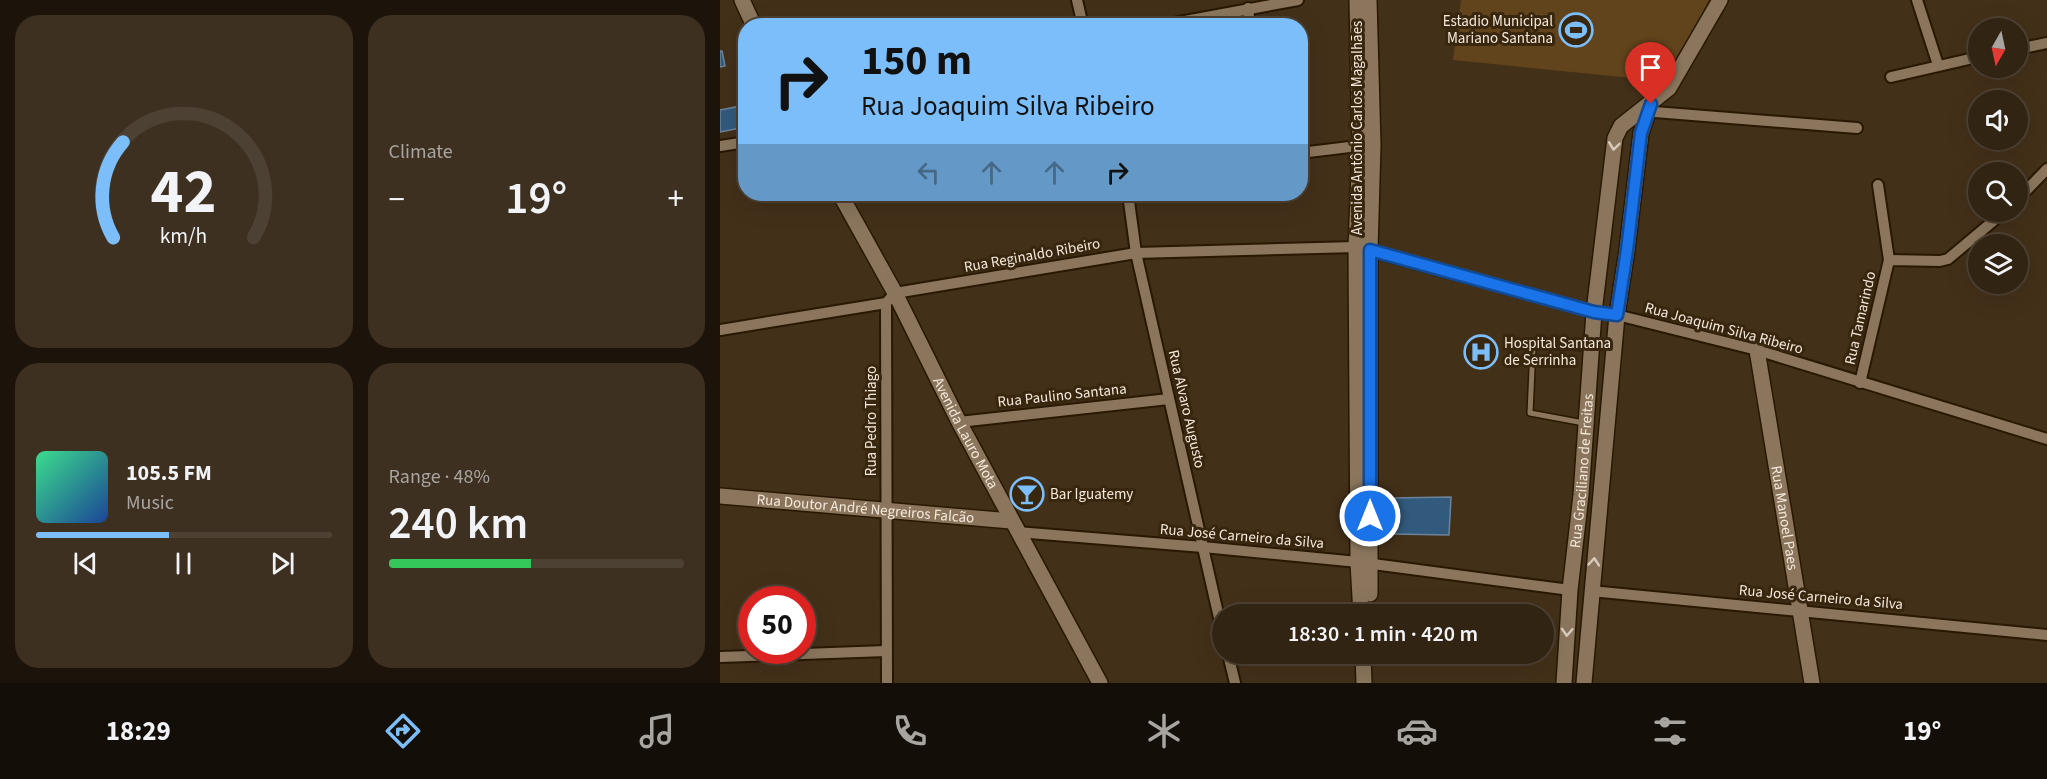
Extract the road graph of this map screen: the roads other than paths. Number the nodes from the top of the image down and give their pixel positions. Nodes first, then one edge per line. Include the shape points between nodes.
1 (742, 0) edge
2 (1077, 0) edge
3 (1298, 0) edge
4 (1357, 0) edge
5 (1369, 0) edge
6 (1720, 0) edge
7 (1917, 0) edge
8 (1248, 8) junction
9 (750, 18) edge
10 (1081, 18) edge
11 (1212, 18) edge
12 (1249, 18) edge
13 (2047, 43) edge
14 (2028, 47) edge
15 (1968, 59) edge
16 (1938, 65) junction
17 (1892, 77) dead end
18 (1646, 109) junction
19 (1857, 128) dead end
20 (738, 143) edge
21 (1366, 145) junction
22 (720, 146) edge
23 (1308, 152) edge
24 (2047, 169) edge
25 (1878, 185) dead end
26 (2028, 189) edge
27 (843, 201) edge
28 (1129, 201) edge
29 (1992, 222) edge
30 (1363, 248) junction
31 (1136, 253) junction
32 (1889, 260) junction
33 (891, 298) junction
34 (1594, 312) junction
35 (1617, 315) junction
36 (720, 330) edge
37 (1592, 349) junction
38 (1757, 350) junction
39 (1860, 383) junction
40 (1170, 399) junction
41 (958, 422) junction
42 (1586, 423) junction
43 (2047, 439) edge
44 (720, 496) edge
45 (887, 511) junction
46 (1014, 526) junction
47 (1203, 547) junction
48 (1364, 563) junction
49 (1570, 590) junction
50 (1592, 591) junction
51 (1216, 604) edge
52 (1362, 604) edge
53 (1370, 604) edge
54 (1799, 610) junction
55 (2047, 634) edge
56 (886, 651) junction
57 (720, 657) edge
58 (1230, 664) edge
59 (1363, 664) edge
60 (1372, 664) edge
61 (1095, 679) edge
62 (887, 683) edge
63 (1235, 683) edge
64 (1364, 683) edge
65 (1373, 683) edge
66 (1564, 683) edge
67 (1584, 683) edge
68 (1812, 683) edge

1 - 9 street
2 - 10 street
3 - 8 street
4 - 21 street, Avenida Antônio Carlos Magalhães
5 - 21 street, Avenida Antônio Carlos Magalhães
6 - 18 street via 1677,78
7 - 16 street
8 - 11 street
8 - 12 street
13 - 14 street
15 - 16 street
16 - 17 street
18 - 19 street
18 -> 34 street, Rua Graciliano de Freitas via 1617,130
18 - 35 street, Rua Graciliano de Freitas
20 - 22 street
21 - 23 street
21 - 30 street, Avenida Antônio Carlos Magalhães
24 - 26 street
25 - 32 street, Rua Tamarindo
27 - 33 street, Avenida Lauro Mota
28 - 31 street, Rua Alvaro Augusto
29 - 32 street, Rua Tamarindo via 1948,259
30 - 31 street, Rua Reginaldo Ribeiro
30 - 34 street, Rua Joaquim Silva Ribeiro
30 - 48 street, Avenida Antônio Carlos Magalhães
31 - 33 street, Rua Reginaldo Ribeiro
31 - 40 street, Rua Alvaro Augusto
32 - 39 street, Rua Tamarindo
33 - 36 street, Rua Reginaldo Ribeiro
33 - 41 street, Avenida Lauro Mota
33 - 45 street, Rua Pedro Thiago
34 - 35 street, Rua Joaquim Silva Ribeiro
34 - 37 street, Rua Graciliano de Freitas
35 - 38 street, Rua Joaquim Silva Ribeiro
50 -> 35 street, Rua Graciliano de Freitas
37 - 42 street, Rua Graciliano de Freitas
37 - 42 lane via 1533,347 1530,413
38 - 39 street, Rua Joaquim Silva Ribeiro
38 - 54 street, Rua Manoel Paes
39 - 43 street, Rua Joaquim Silva Ribeiro
40 - 41 street, Rua Paulino Santana
40 - 47 street, Rua Alvaro Augusto
41 - 46 street, Avenida Lauro Mota
42 - 49 street, Rua Graciliano de Freitas
44 - 45 street, Rua Doutor André Negreiros Falcão
45 - 46 street, Rua Doutor André Negreiros Falcão
45 - 56 street, Rua Pedro Thiago
46 - 47 street, Rua José Carneiro da Silva
46 - 61 street, Avenida Lauro Mota
47 - 48 street, Rua José Carneiro da Silva
47 - 51 street, Rua Alvaro Augusto
48 - 49 street, Rua José Carneiro da Silva
48 - 52 street, Avenida Antônio Carlos Magalhães
48 - 53 street, Avenida Antônio Carlos Magalhães
49 -> 66 street, Rua Graciliano de Freitas
50 - 54 street, Rua José Carneiro da Silva
50 - 67 street, Rua Graciliano de Freitas
54 - 55 street, Rua José Carneiro da Silva
54 - 68 street, Rua Manoel Paes
56 - 57 street
56 - 62 street, Rua Pedro Thiago
58 - 63 street
59 - 64 street
60 - 65 street

